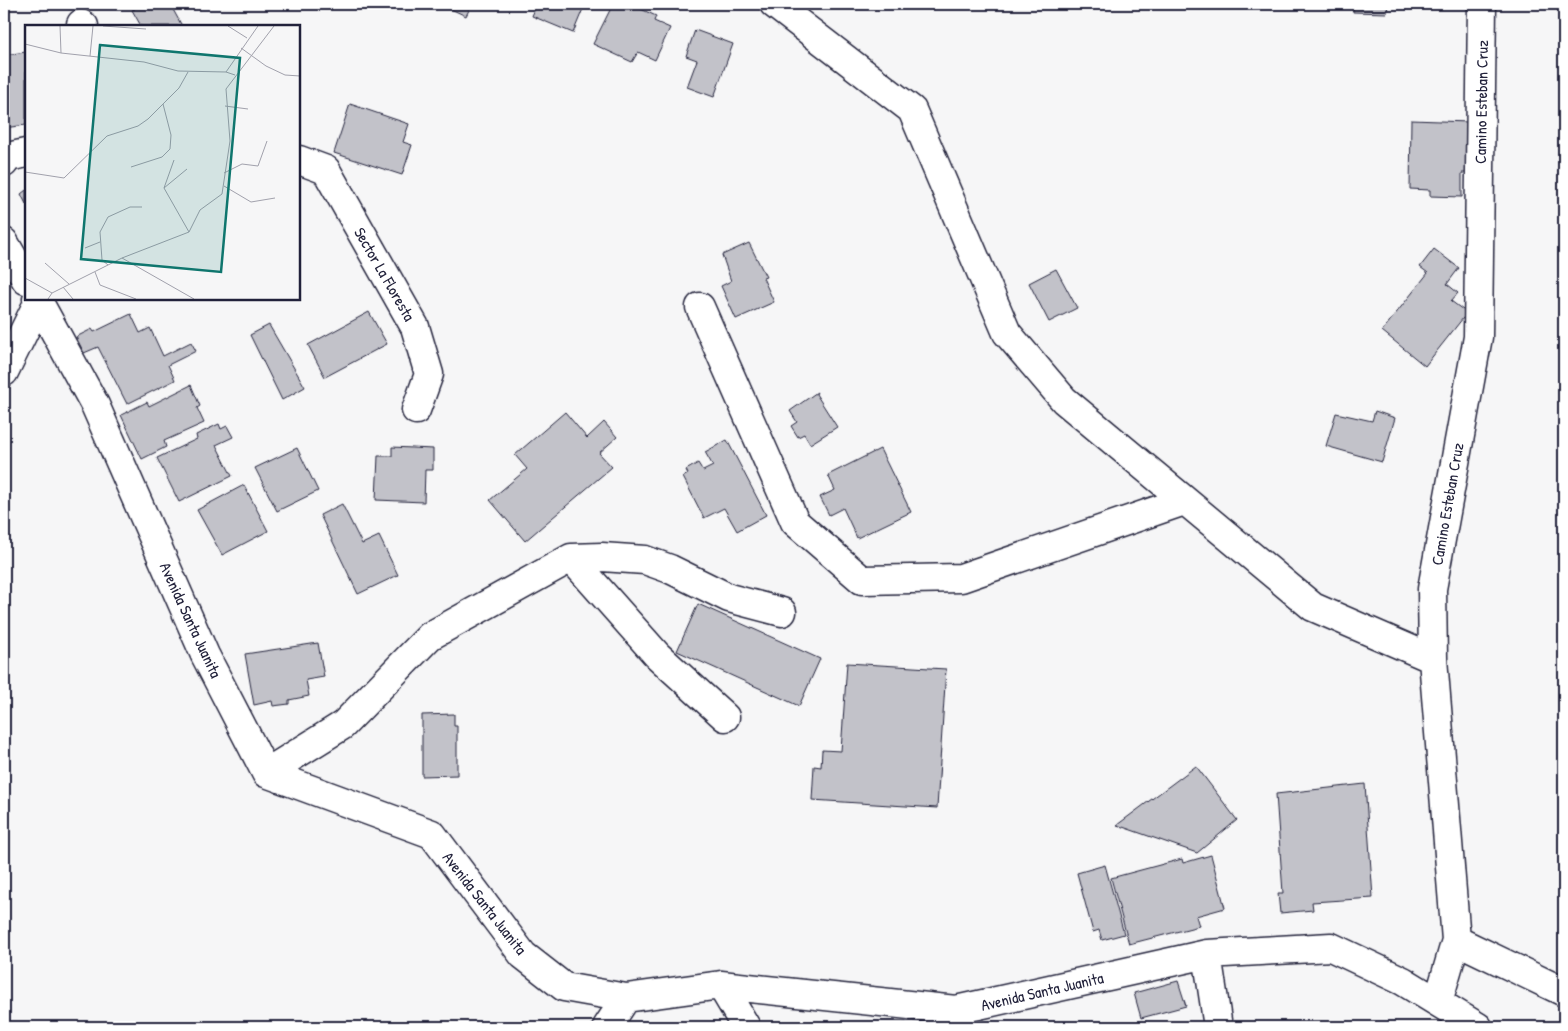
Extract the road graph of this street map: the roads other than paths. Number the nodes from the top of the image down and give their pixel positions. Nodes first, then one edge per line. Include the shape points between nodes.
1 (774, 4) edge
2 (1482, 4) edge
3 (25, 153) edge
4 (300, 160) edge
5 (4, 163) edge
6 (4, 242) edge
7 (25, 278) edge
8 (31, 300) edge
9 (38, 300) edge
10 (700, 307) dead end
11 (4, 372) edge
12 (416, 410) dead end
13 (1184, 501) junction
14 (571, 558) junction
15 (782, 612) dead end
16 (1433, 659) junction
17 (725, 717) dead end
18 (266, 773) junction
19 (1456, 940) junction
20 (1207, 954) junction
21 (721, 985) junction
22 (1564, 992) edge
23 (626, 998) junction
24 (1438, 1002) junction
25 (607, 1027) edge
26 (746, 1027) edge
27 (1218, 1027) edge
28 (1478, 1027) edge

1 - 13 street via 912,110 1007,333 1064,400
2 - 16 street, Camino Esteban Cruz via 1478,337 1432,589
3 - 5 street via 8,157
4 - 12 street, Sector La Floresta via 326,170 415,326 429,374
6 - 7 street, Avenida Santa Juanita
8 - 11 street
9 - 18 street, Avenida Santa Juanita via 94,405 205,655
10 - 13 street via 795,522 862,580 961,578
13 - 16 street via 1313,607
14 - 15 street via 645,560 670,568 729,598
14 - 17 street via 657,655
14 - 18 street via 430,636 343,725
16 - 19 street, Camino Esteban Cruz
18 - 23 street, Avenida Santa Juanita via 432,834 523,955 564,987
19 - 22 street
19 - 24 street, Camino Esteban Cruz
20 - 21 street, Avenida Santa Juanita via 956,1010
20 - 24 street, Avenida Santa Juanita via 1331,947 1403,980
20 - 27 street
21 - 23 street, Avenida Santa Juanita
21 - 26 street
23 - 25 street
24 - 28 street, Avenida Santa Juanita

